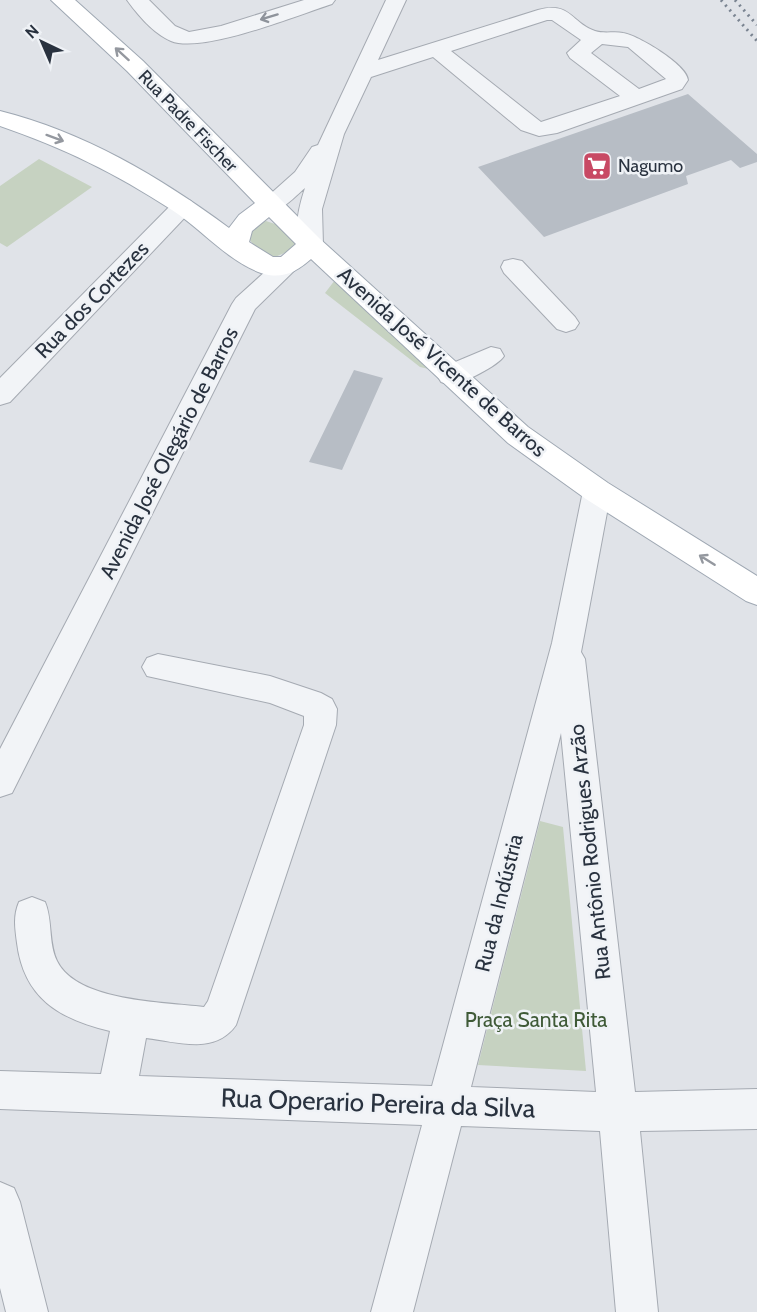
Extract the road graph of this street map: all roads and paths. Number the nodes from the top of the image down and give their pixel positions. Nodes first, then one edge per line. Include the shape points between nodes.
1 (62, 0) edge
2 (137, 0) edge
3 (325, 0) edge
4 (396, 0) edge
5 (595, 39) junction
6 (437, 50) junction
7 (361, 73) junction
8 (636, 97) junction
9 (0, 118) edge
10 (333, 134) junction
11 (270, 205) junction
12 (183, 206) junction
13 (235, 245) junction
14 (311, 245) junction
15 (287, 266) junction
16 (513, 267) dead end
17 (566, 323) dead end
18 (491, 357) dead end
19 (450, 375) junction
20 (0, 394) edge
21 (597, 491) junction
22 (757, 592) edge
23 (568, 643) junction
24 (158, 667) dead end
25 (0, 782) edge
26 (32, 914) dead end
27 (132, 1016) junction
28 (0, 1090) edge
29 (116, 1094) junction
30 (447, 1105) junction
31 (757, 1109) edge
32 (618, 1112) junction
33 (0, 1202) edge
34 (27, 1312) edge
35 (392, 1312) edge
36 (637, 1312) edge

11 -> 1 main road, Rua Padre Fischer via 135,66
3 -> 2 street via 187,39 168,29
4 - 7 street
5 - 6 street via 557,14 545,14
5 - 8 street via 578,53
5 - 8 street via 635,43 677,76 674,84
6 - 7 street
6 - 8 street via 539,129 549,129
7 - 10 street
9 -> 12 main road via 61,139 120,167
10 - 11 street via 303,177
10 - 14 street via 310,209
11 - 13 main road via 246,221 237,232
11 - 14 main road, Rua Padre Fischer
12 - 13 main road
12 - 20 street, Rua dos Cortezes
13 - 15 main road via 269,266
14 - 15 main road, Avenida José Olegário de Barros
14 - 19 main road, Avenida José Vicente de Barros
15 - 25 street, Avenida José Olegário de Barros via 245,304
16 - 17 street
18 - 19 street
19 - 21 main road, Avenida José Vicente de Barros via 518,435
22 -> 21 main road, Avenida José Vicente de Barros
21 - 23 street, Rua da Indústria
23 - 30 street, Rua da Indústria
23 - 32 street, Rua Antônio Rodrigues Arzão
24 - 27 street via 291,695 316,705 322,716 223,1012 215,1023 204,1026
26 - 27 street via 35,948 48,981 62,995 92,1008
27 - 29 street
28 - 29 street, Rua Operario Pereira da Silva
29 - 30 street, Rua Operario Pereira da Silva
30 - 32 street, Rua Operario Pereira da Silva
30 - 35 street, Rua da Indústria
31 - 32 street, Rua Operario Pereira da Silva
32 - 36 street, Rua Antônio Rodrigues Arzão
33 - 34 street

